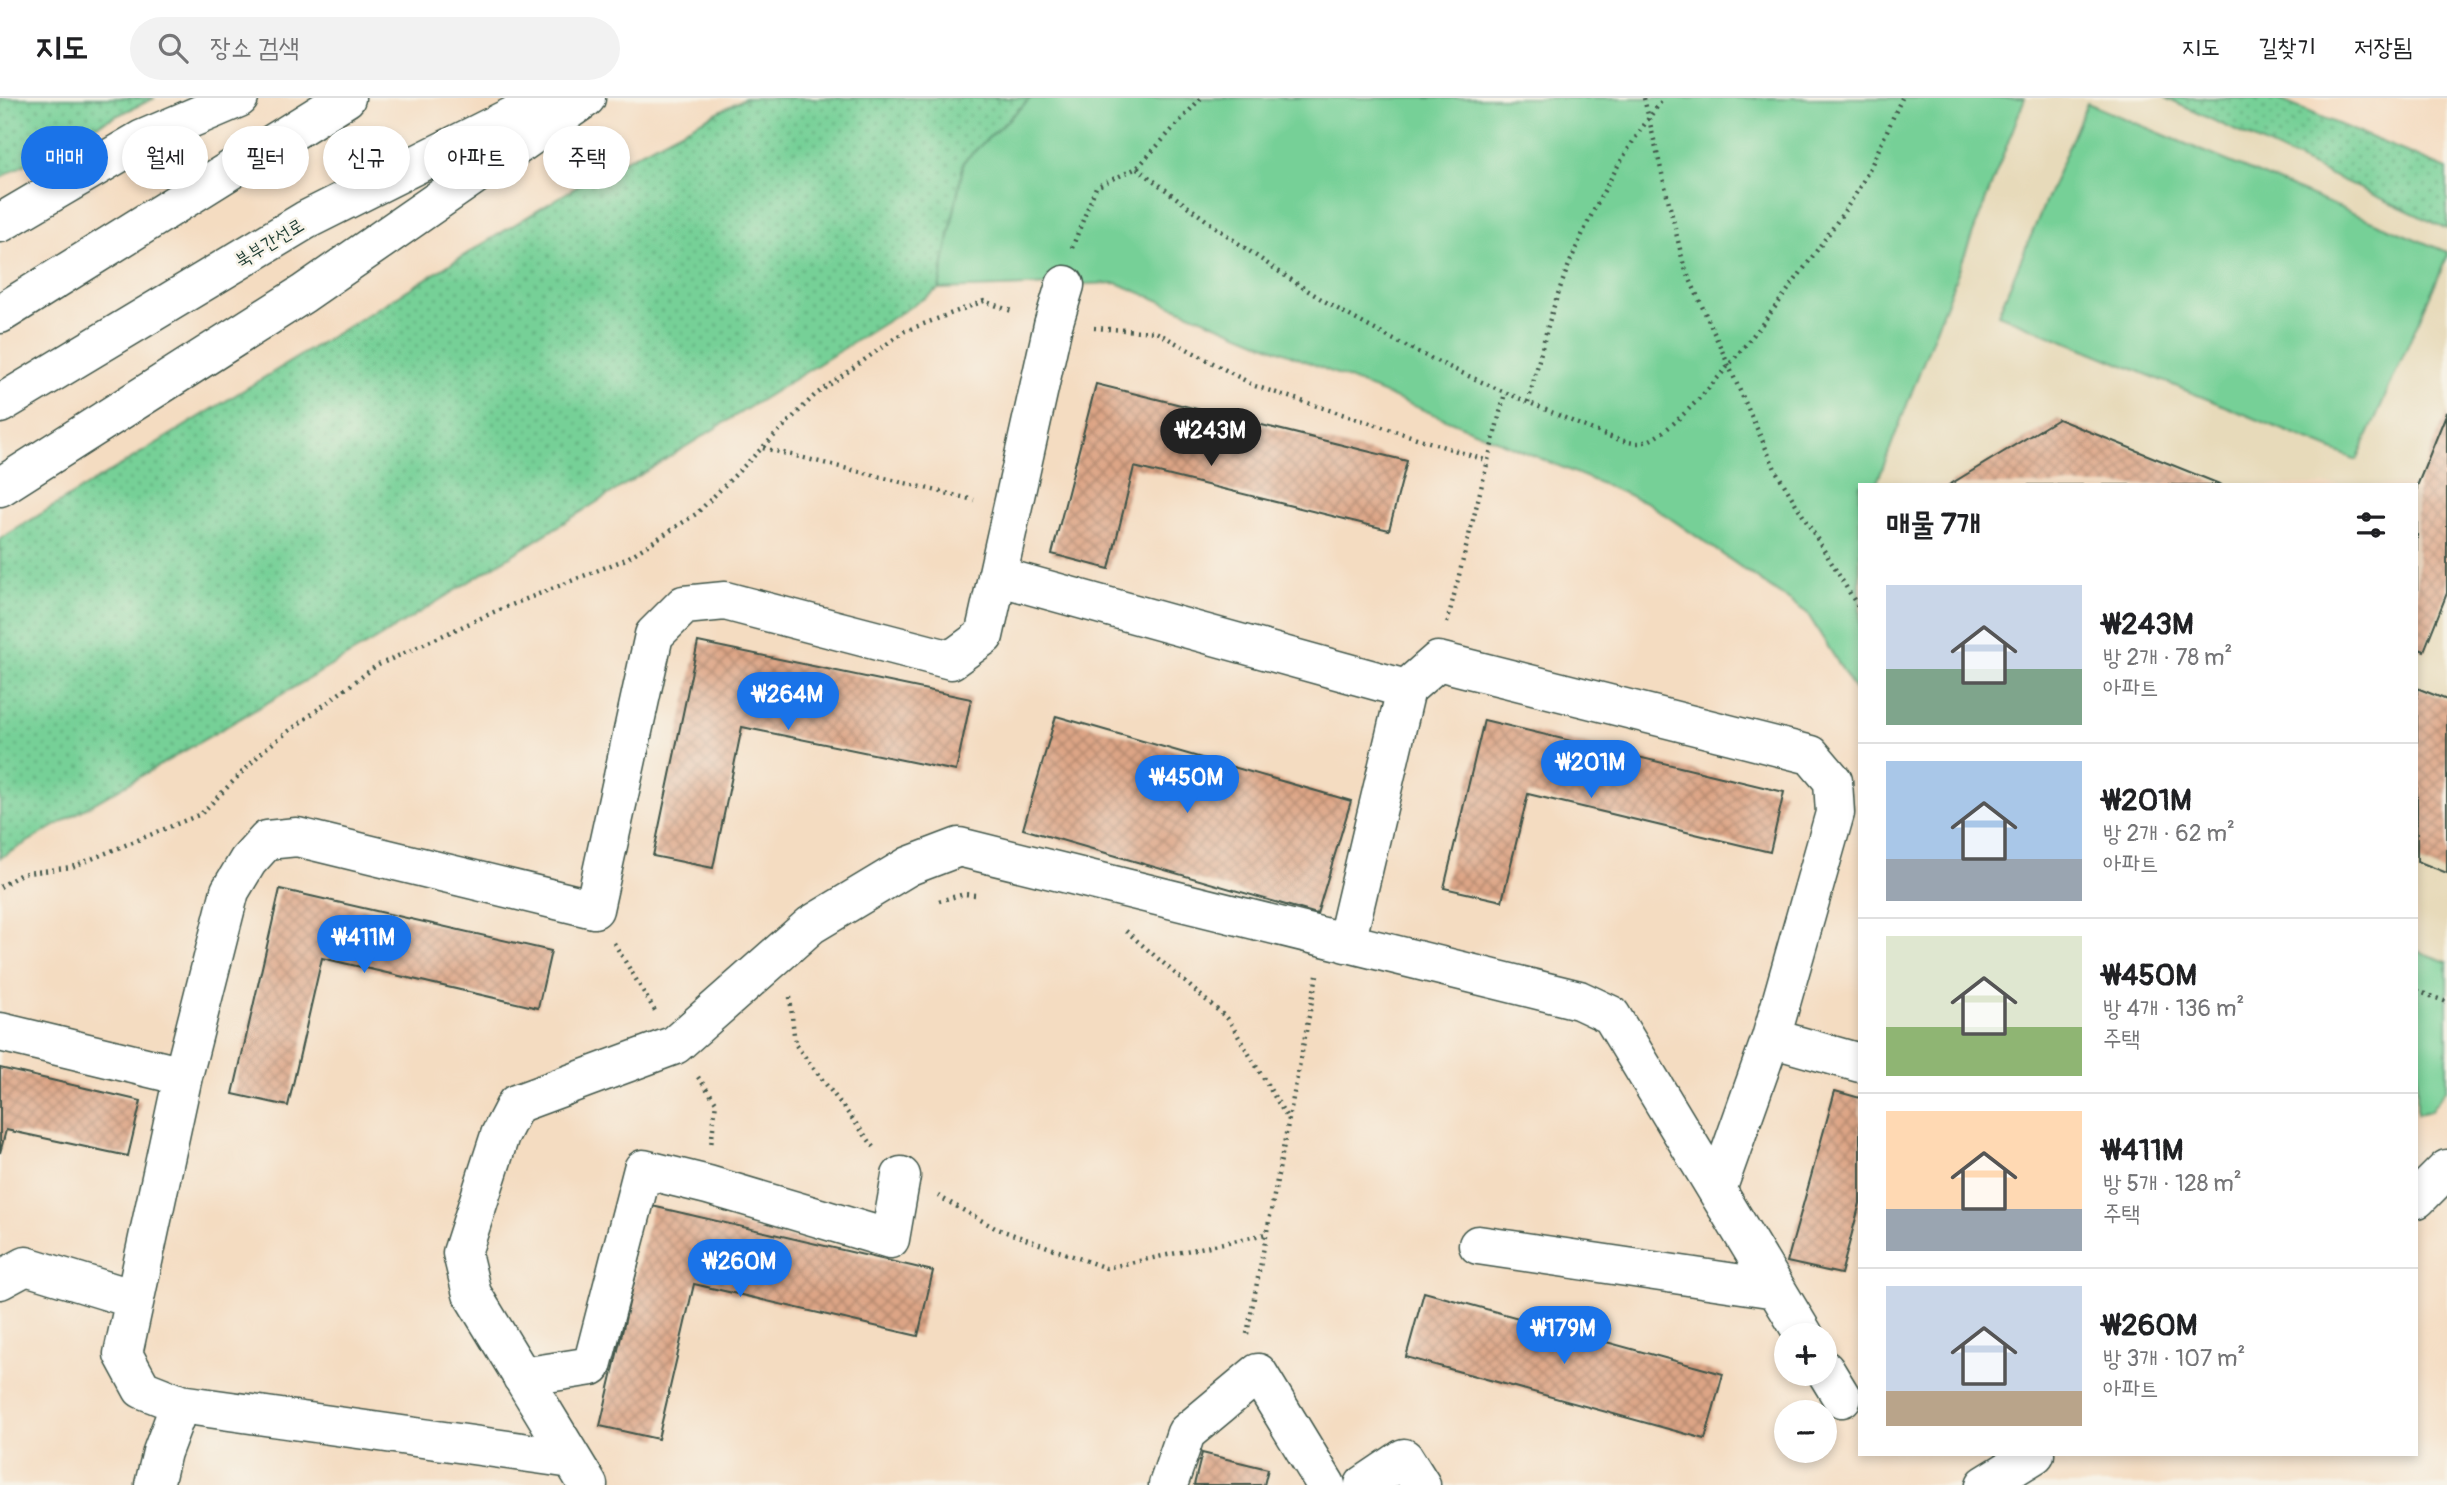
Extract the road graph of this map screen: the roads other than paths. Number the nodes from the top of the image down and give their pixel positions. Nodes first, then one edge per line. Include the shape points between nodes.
1 (239, 98) edge
2 (346, 98) edge
3 (549, 98) edge
4 (586, 98) edge
5 (0, 223) edge
6 (1065, 285) road end
7 (0, 314) edge
8 (0, 404) edge
9 (0, 487) edge
10 (997, 576) junction
11 (1406, 688) junction
12 (1335, 940) junction
13 (0, 1032) edge
14 (1771, 1038) junction
15 (1858, 1062) edge
16 (183, 1076) junction
17 (2447, 1169) edge
18 (901, 1176) road end
19 (1717, 1190) junction
20 (2418, 1198) edge
21 (1478, 1245) dead end
22 (0, 1280) edge
23 (1776, 1289) junction
24 (134, 1299) junction
25 (1797, 1323) edge
26 (522, 1377) junction
27 (180, 1404) junction
28 (2032, 1456) edge
29 (580, 1472) edge
30 (154, 1485) edge
31 (1168, 1485) edge
32 (1326, 1485) edge
33 (1364, 1485) edge
34 (1421, 1485) edge
35 (1985, 1485) edge

1 - 5 main road via 143,139
2 - 7 main road
3 - 8 main road, 북부간선로 via 306,220
4 - 9 main road via 303,294
6 - 10 main road
10 - 11 main road
10 - 16 main road via 984,636 951,660 725,601 684,605 654,635 594,909 298,837 267,840 230,891
11 - 12 main road
11 - 14 main road via 1438,660 1811,755 1833,780 1835,813
12 - 19 main road via 1579,1000 1611,1015
12 - 26 main road via 959,848 909,866 811,925 676,1045 516,1104 500,1135 462,1253 472,1294
13 - 16 main road
14 - 15 main road
14 - 19 main road
16 - 24 main road
17 - 20 main road
18 - 26 main road via 890,1239 643,1169 592,1366
19 - 23 main road
21 - 23 main road
22 - 24 main road via 26,1266
23 - 25 main road
24 - 27 main road via 123,1354 142,1389
26 - 29 main road
27 - 29 main road
27 - 30 main road
28 - 35 main road
31 - 32 main road via 1186,1433 1258,1373
33 - 34 main road via 1404,1458

